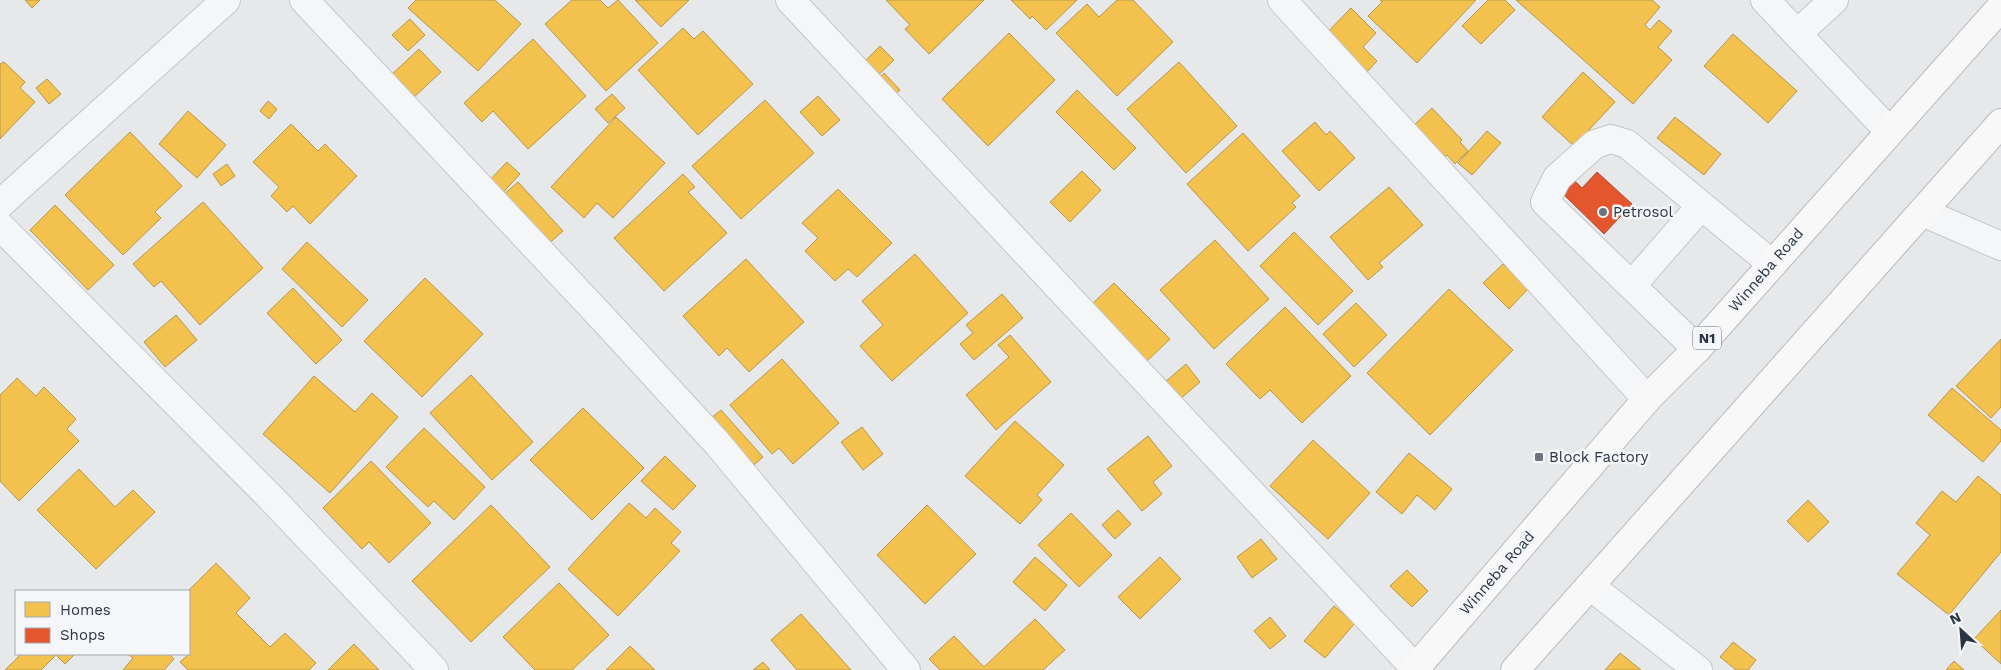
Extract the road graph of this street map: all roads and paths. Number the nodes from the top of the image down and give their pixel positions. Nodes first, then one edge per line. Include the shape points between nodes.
1 (226, 0) edge
2 (304, 0) edge
3 (790, 0) edge
4 (1282, 0) edge
5 (1765, 0) edge
6 (1834, 0) edge
7 (2001, 7) edge
8 (1797, 34) junction
9 (2001, 124) edge
10 (1889, 131) junction
11 (0, 204) edge
12 (1701, 206) junction
13 (1922, 212) junction
14 (0, 226) edge
15 (2001, 246) edge
16 (1772, 264) junction
17 (1632, 285) junction
18 (1697, 349) junction
19 (1647, 399) junction
20 (1590, 586) junction
21 (1415, 669) edge
22 (434, 670) edge
23 (906, 670) edge
24 (1515, 670) edge
25 (1698, 670) edge

1 - 11 street
2 - 23 street via 710,435
3 - 21 street
4 - 19 street
5 - 8 street
6 - 8 street
7 - 10 highway, Winneba Road / N1
8 - 10 street
9 - 13 highway
10 - 16 highway, Winneba Road / N1
12 - 16 street
12 - 17 street
12 - 17 street via 1626,144 1610,139 1595,144 1558,178 1545,202
13 - 15 street
13 - 20 highway
14 - 22 street via 272,499
16 - 18 highway, Winneba Road / N1
17 - 18 street
18 - 19 highway, Winneba Road / N1
19 - 21 highway, Winneba Road / N1
20 - 24 highway
20 - 25 street

